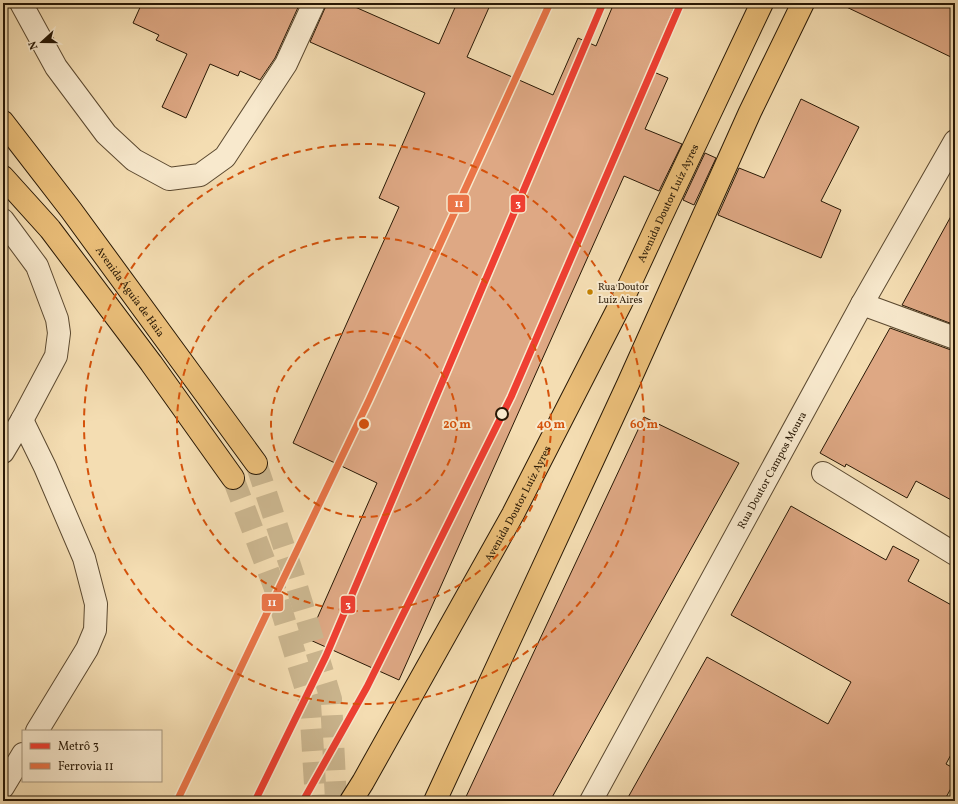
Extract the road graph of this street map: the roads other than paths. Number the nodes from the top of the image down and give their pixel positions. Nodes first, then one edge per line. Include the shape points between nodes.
1 (21, 3) edge
2 (314, 3) edge
3 (762, 3) edge
4 (803, 3) edge
5 (3, 122) edge
6 (955, 141) edge
7 (3, 178) edge
8 (3, 221) edge
9 (862, 304) junction
10 (955, 338) edge
11 (22, 420) junction
12 (3, 452) edge
13 (256, 463) tunnel mouth
14 (823, 473) dead end
15 (233, 478) tunnel mouth
16 (955, 554) edge
17 (38, 730) edge
18 (22, 756) edge
19 (3, 787) edge
20 (351, 801) edge
21 (435, 801) edge
22 (591, 801) edge

1 - 2 street via 56,67 106,134 134,160 169,179 200,175 225,157 286,64
3 - 20 main road, Avenida Doutor Luíz Ayres via 621,303 517,507
4 - 21 main road via 750,112 628,384
5 - 13 main road, Avenida Águia de Haia via 72,210
6 - 9 street, Rua Doutor Campos Moura
7 - 15 main road via 50,229 151,363
8 - 11 street via 37,266 60,333 56,356
9 - 10 street
9 - 22 street, Rua Doutor Campos Moura
11 - 12 street
11 - 17 street via 84,558 96,604 95,630 87,649
14 - 16 street
18 - 19 street

